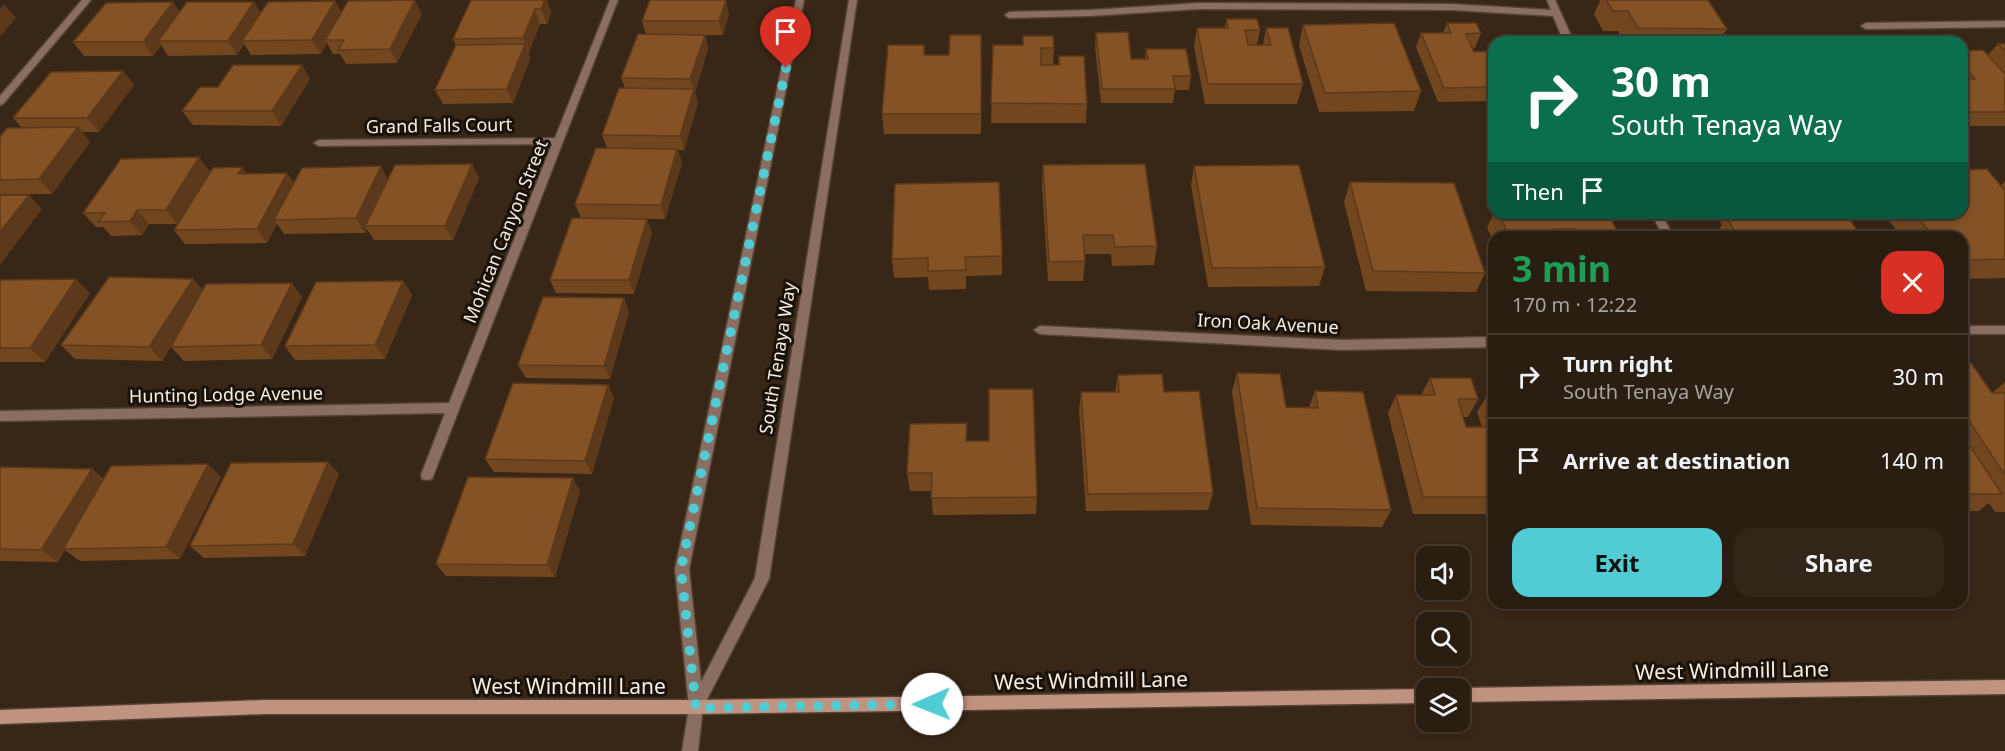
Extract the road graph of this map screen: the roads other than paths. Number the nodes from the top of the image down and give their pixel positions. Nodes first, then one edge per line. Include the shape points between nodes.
1 (87, 0) edge
2 (614, 0) edge
3 (800, 0) edge
4 (853, 0) edge
5 (1551, 0) edge
6 (1556, 13) junction
7 (1010, 15) dead end
8 (2005, 24) edge
9 (1866, 26) dead end
10 (1566, 36) edge
11 (0, 102) edge
12 (559, 141) junction
13 (319, 143) dead end
14 (1040, 330) dead end
15 (1968, 330) edge
16 (2005, 330) edge
17 (1488, 342) edge
18 (453, 408) junction
19 (0, 416) edge
20 (427, 475) dead end
21 (2005, 687) edge
22 (1470, 695) edge
23 (1416, 696) edge
24 (696, 708) junction
25 (0, 717) edge
26 (690, 751) edge

1 - 11 street
2 - 12 street, Mohican Canyon Street
3 - 24 street, South Tenaya Way via 681,569
4 - 24 street, South Tenaya Way via 762,579
5 - 6 street
6 - 7 street via 1452,7 1200,6
6 - 10 street
8 - 9 street
12 - 13 street, Grand Falls Court
12 - 18 street, Mohican Canyon Street
14 - 17 street, Iron Oak Avenue via 1342,345
15 - 16 street
18 - 19 street, Hunting Lodge Avenue
18 - 20 street, Mohican Canyon Street
21 - 22 main road, West Windmill Lane
23 - 24 main road, West Windmill Lane
24 - 25 main road, West Windmill Lane via 265,708
24 - 26 street, South Tenaya Way

